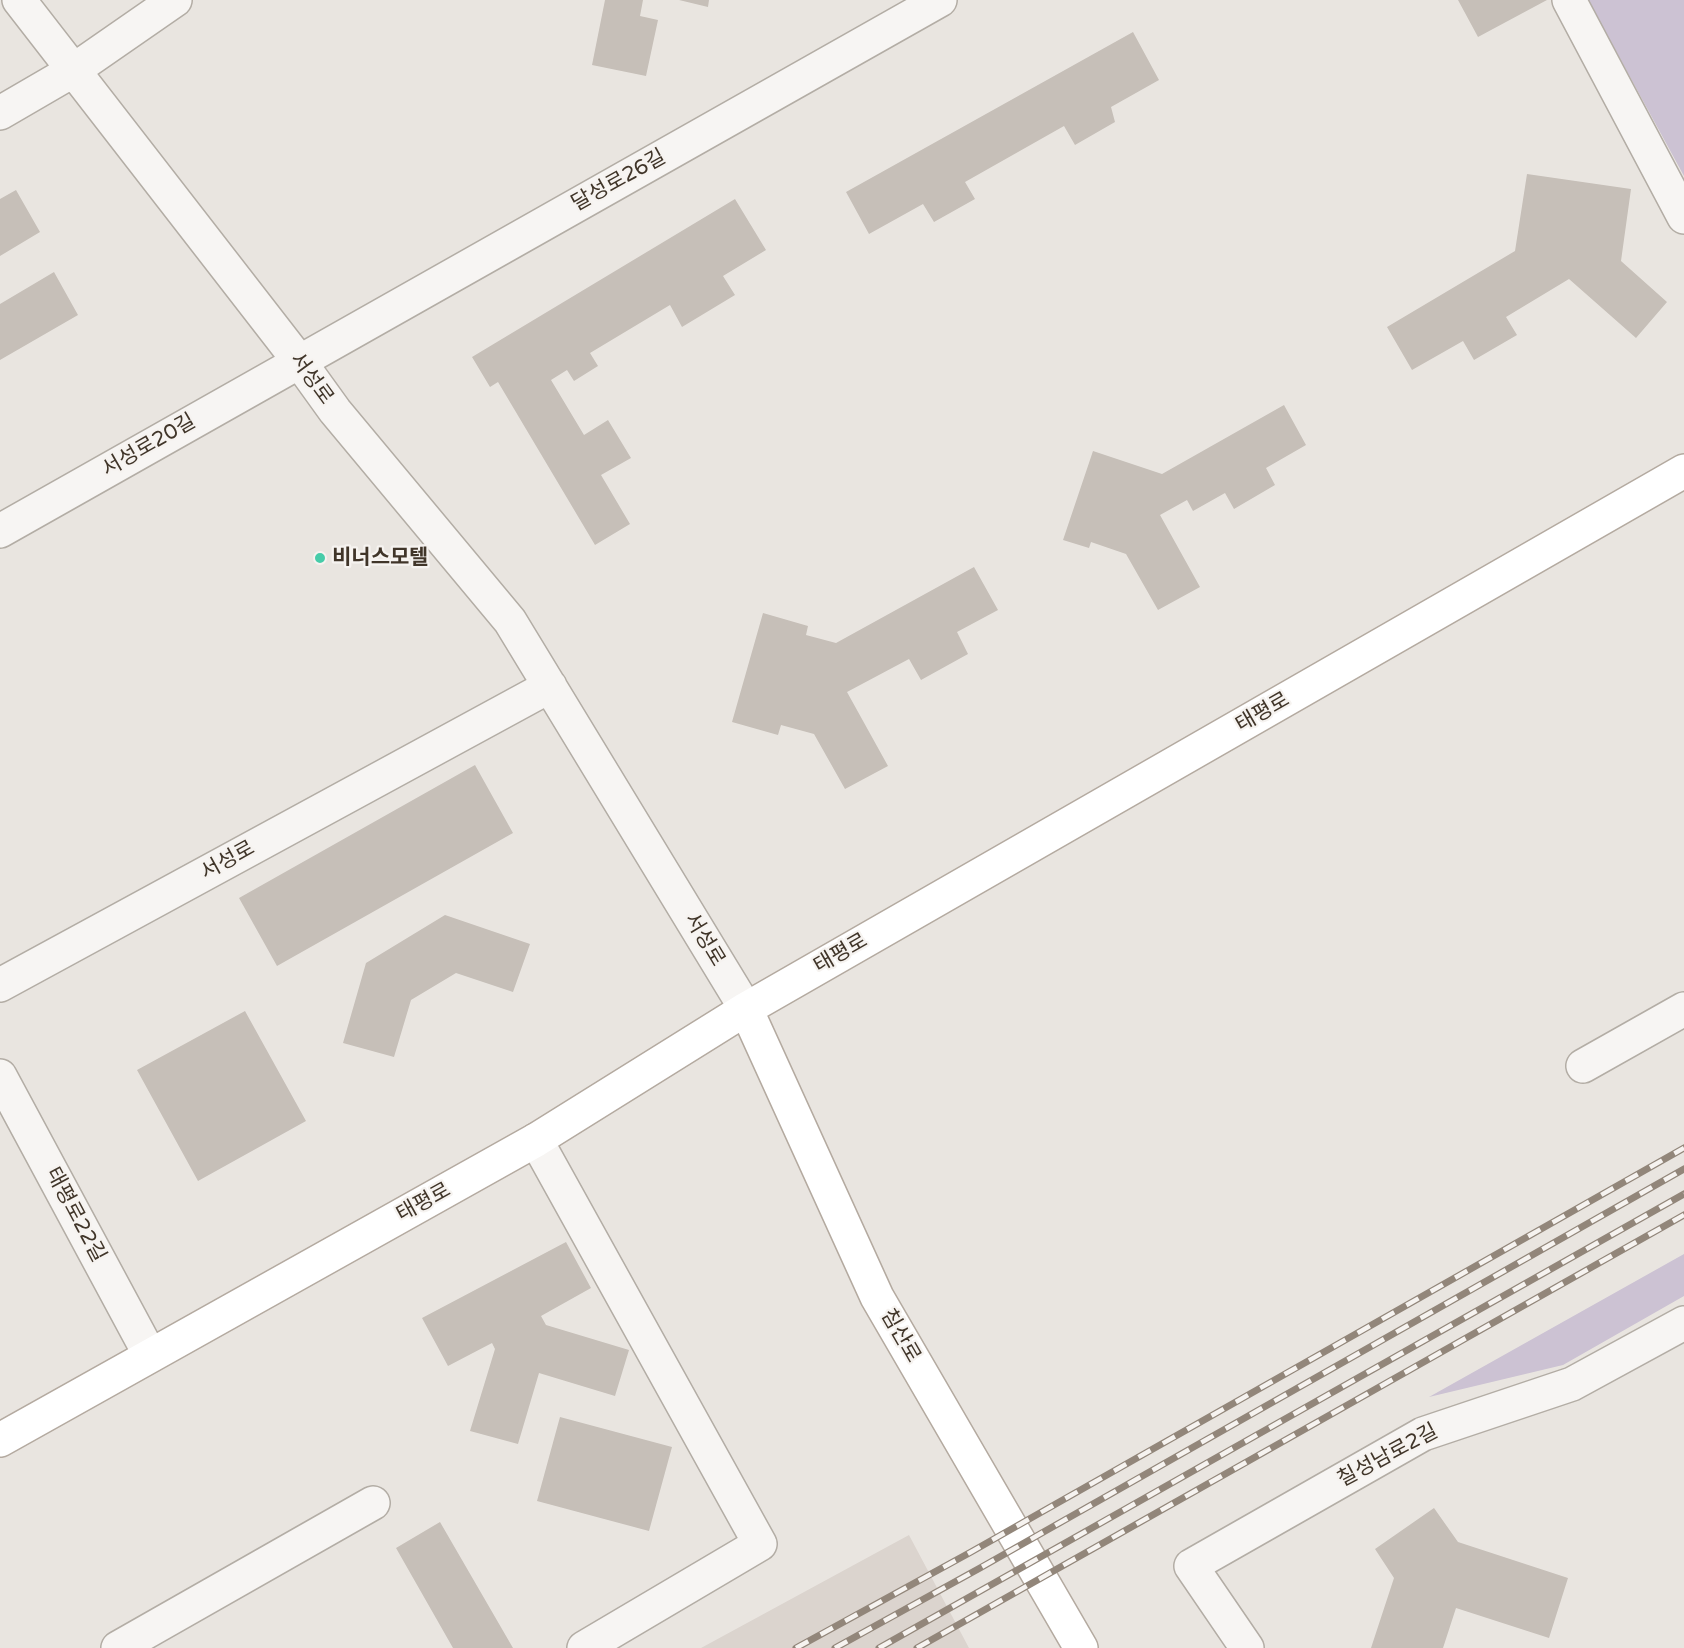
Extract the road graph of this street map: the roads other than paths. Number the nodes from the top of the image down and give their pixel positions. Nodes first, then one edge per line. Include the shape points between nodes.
1 (19, 0) edge
2 (175, 0) edge
3 (940, 0) edge
4 (1569, 0) edge
5 (74, 70) junction
6 (0, 113) edge
7 (1684, 217) edge
8 (299, 362) junction
9 (1684, 471) edge
10 (0, 531) edge
11 (550, 686) junction
12 (0, 985) edge
13 (746, 1009) junction
14 (1684, 1009) edge
15 (1583, 1066) dead end
16 (0, 1076) edge
17 (536, 1140) junction
18 (1684, 1323) edge
19 (150, 1355) junction
20 (0, 1440) edge
21 (373, 1503) dead end
22 (118, 1648) edge
23 (584, 1648) edge
24 (1082, 1648) edge
25 (1247, 1648) edge

1 - 5 street, 서성로
2 - 5 street
3 - 8 street, 달성로26길
4 - 7 street
5 - 6 street
5 - 8 street, 서성로
8 - 10 street, 서성로20길
8 - 11 street, 서성로 via 335,411 510,621
9 - 13 main road, 태평로
11 - 12 street, 서성로
11 - 13 street, 서성로
13 - 17 main road, 태평로
13 - 24 main road, 침산로 via 877,1297
14 - 15 street
16 - 19 street, 태평로22길
17 - 19 main road, 태평로
17 - 23 street via 760,1545
18 - 25 street, 칠성남로2길 via 1572,1384 1423,1434 1191,1566
19 - 20 main road, 태평로
21 - 22 street

